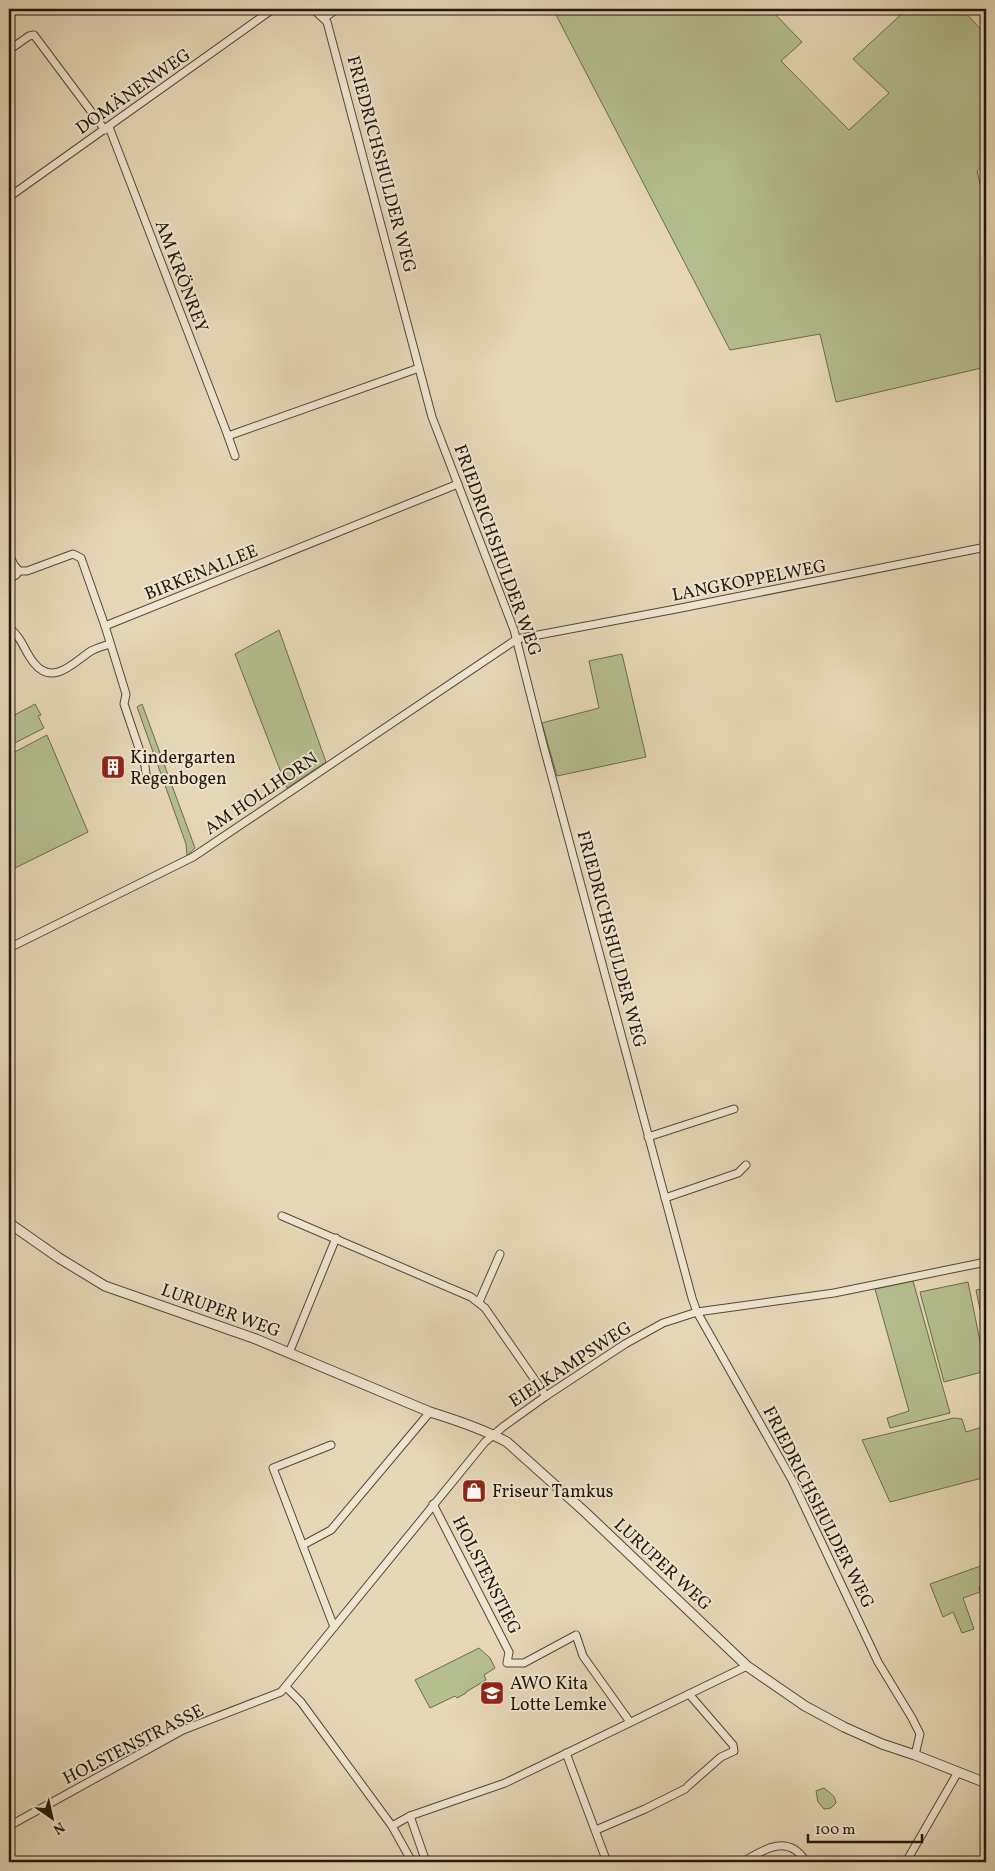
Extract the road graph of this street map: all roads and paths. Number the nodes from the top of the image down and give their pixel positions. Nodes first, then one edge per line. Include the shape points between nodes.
1 (273, 9) edge
2 (313, 9) edge
3 (336, 9) edge
4 (324, 18) junction
5 (9, 50) edge
6 (107, 128) junction
7 (9, 197) edge
8 (419, 368) junction
9 (228, 436) junction
10 (235, 456) dead end
11 (458, 484) junction
12 (986, 547) edge
13 (9, 554) edge
14 (19, 571) junction
15 (9, 578) edge
16 (105, 626) junction
17 (9, 628) edge
18 (517, 639) junction
19 (110, 644) junction
20 (147, 781) dead end
21 (9, 948) edge
22 (734, 1109) dead end
23 (648, 1137) junction
24 (746, 1165) dead end
25 (665, 1198) junction
26 (282, 1216) dead end
27 (9, 1223) edge
28 (336, 1238) junction
29 (500, 1254) dead end
30 (986, 1262) edge
31 (479, 1302) junction
32 (698, 1312) junction
33 (289, 1352) junction
34 (546, 1396) junction
35 (430, 1412) junction
36 (494, 1435) junction
37 (331, 1445) dead end
38 (433, 1504) junction
39 (303, 1545) junction
40 (334, 1627) junction
41 (747, 1666) junction
42 (286, 1687) junction
43 (689, 1694) junction
44 (630, 1722) junction
45 (566, 1753) junction
46 (914, 1755) junction
47 (958, 1772) junction
48 (986, 1783) edge
49 (410, 1816) junction
50 (9, 1826) edge
51 (392, 1826) junction
52 (596, 1830) junction
53 (412, 1862) edge
54 (426, 1862) edge
55 (607, 1862) edge
56 (743, 1862) edge
57 (806, 1862) edge
58 (906, 1862) edge

1 - 6 street, DOMÄNENWEG
2 - 4 street
3 - 4 street
4 - 8 street, FRIEDRICHSHULDER WEG
5 - 6 street, AM KRÖNREY via 34,35
6 - 7 street, DOMÄNENWEG
6 - 9 street, AM KRÖNREY
8 - 9 street
8 - 11 street, FRIEDRICHSHULDER WEG via 432,417
9 - 10 street, AM KRÖNREY
11 - 16 street, BIRKENALLEE
11 - 18 street, FRIEDRICHSHULDER WEG
12 - 18 street, LANGKOPPELWEG
13 - 14 street
14 - 15 street
14 - 16 street via 73,554 81,558
16 - 19 street
17 - 19 street via 20,638 36,665 51,673 69,668 94,650
18 - 21 street, AM HOLLHORN via 194,858
18 - 23 street, FRIEDRICHSHULDER WEG
19 - 20 street
22 - 23 street
23 - 25 street, FRIEDRICHSHULDER WEG
24 - 25 street via 738,1173
25 - 32 street, FRIEDRICHSHULDER WEG
26 - 28 street
27 - 33 street, LURUPER WEG via 105,1286
28 - 31 street
28 - 33 street
29 - 31 street
30 - 32 street, EIELKAMPSWEG via 834,1294
31 - 34 street
32 - 34 street, EIELKAMPSWEG via 663,1323
32 - 46 street, FRIEDRICHSHULDER WEG via 792,1480 878,1662 920,1734
33 - 35 street, LURUPER WEG
34 - 36 street, EIELKAMPSWEG
35 - 36 street, LURUPER WEG
35 - 39 street via 331,1530
36 - 38 street, EIELKAMPSWEG
36 - 41 street, LURUPER WEG via 518,1451
37 - 39 street via 273,1468
38 - 40 street, EIELKAMPSWEG
38 - 44 street, HOLSTENSTIEG via 509,1652 508,1663 524,1663 576,1635 583,1656
39 - 40 street
40 - 42 street, EIELKAMPSWEG
41 - 43 street
41 - 46 street, LURUPER WEG via 826,1718
42 - 50 street, HOLSTENSTRASSE via 275,1695 183,1730
42 - 51 street via 301,1702
43 - 44 street
43 - 52 street via 734,1751 721,1757 686,1788
44 - 45 street
45 - 49 street via 505,1783
45 - 52 street
46 - 47 street
47 - 48 street
47 - 58 street
49 - 51 street
49 - 54 street
51 - 53 street
52 - 55 street
56 - 57 street via 765,1848 775,1846 794,1848

